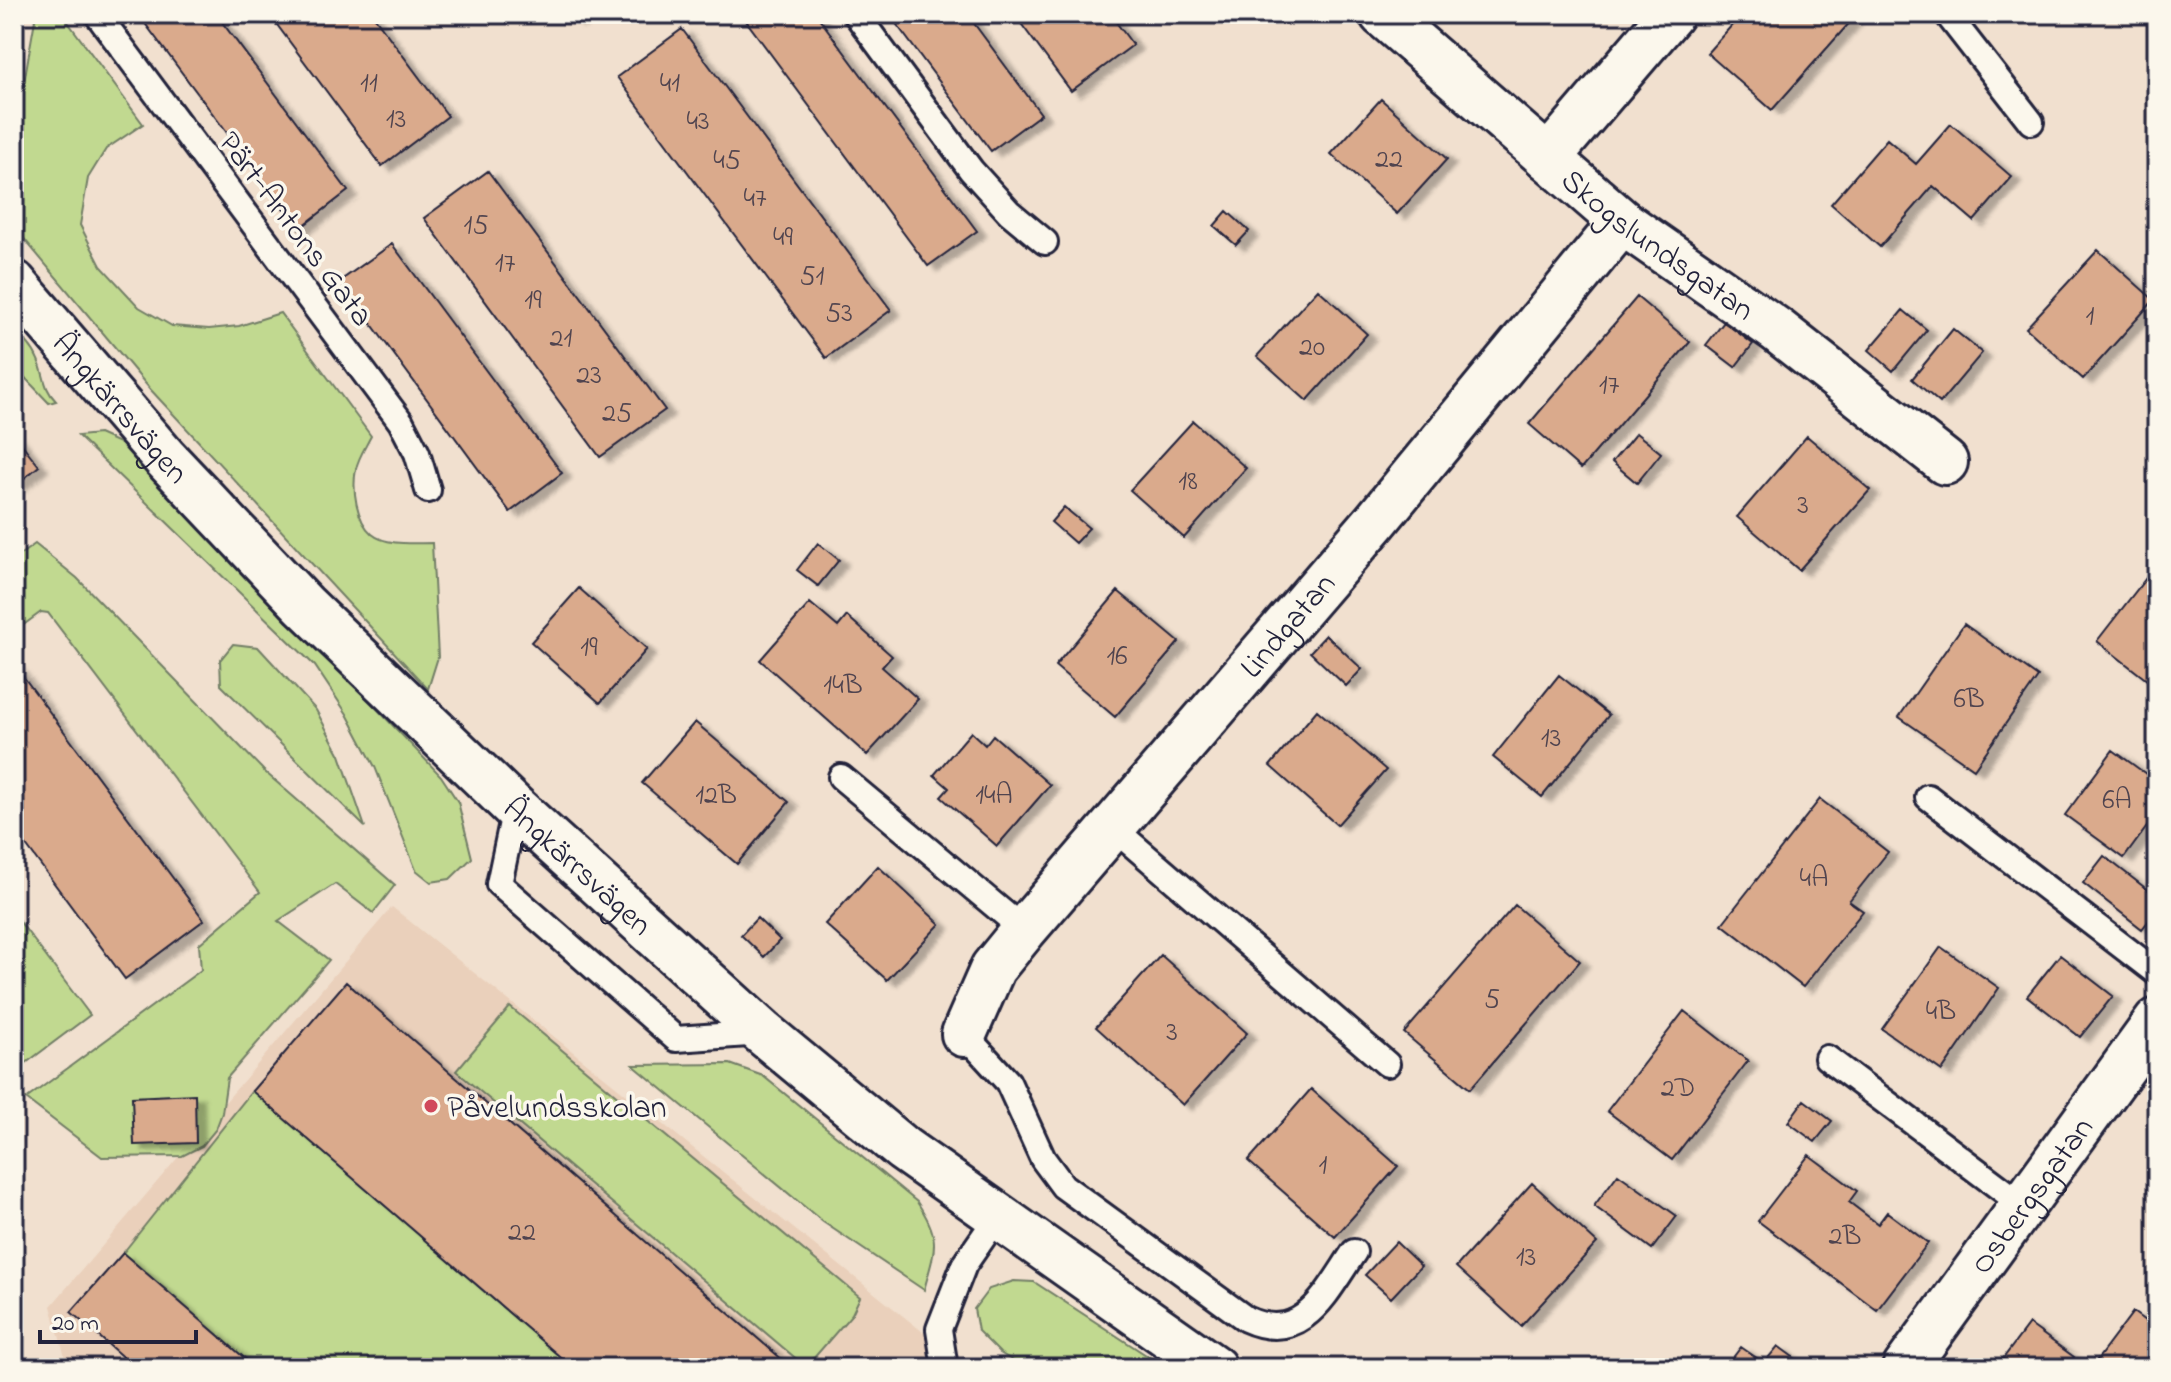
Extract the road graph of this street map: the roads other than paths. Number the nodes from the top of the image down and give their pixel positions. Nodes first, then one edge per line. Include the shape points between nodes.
1 (97, 14) edge
2 (856, 14) edge
3 (1382, 14) edge
4 (1671, 14) edge
5 (1947, 14) edge
6 (2031, 122) dead end
7 (1548, 158) junction
8 (1622, 222) junction
9 (1045, 242) dead end
10 (14, 283) edge
11 (1945, 462) dead end
12 (428, 490) dead end
13 (841, 777) dead end
14 (1928, 797) dead end
15 (515, 808) junction
16 (1112, 827) junction
17 (1024, 930) junction
18 (2157, 973) edge
19 (2157, 1021) edge
20 (763, 1033) junction
21 (964, 1034) joint
22 (1827, 1058) dead end
23 (1387, 1064) dead end
24 (2024, 1206) junction
25 (998, 1216) junction
26 (1354, 1252) dead end
27 (945, 1368) edge
28 (1214, 1368) edge
29 (1905, 1368) edge

1 - 12 lane, Pärt-Antons Gata via 401,422
2 - 9 lane via 971,170
3 - 7 street, Skogslundsgatan
4 - 7 street
5 - 6 lane
7 - 8 street, Skogslundsgatan
8 - 11 street, Skogslundsgatan via 1777,330
8 - 16 street, Lindgatan via 1375,522
10 - 15 street, Ängkärrsvägen via 164,457 304,605
13 - 17 lane
14 - 18 lane
15 - 20 street, Ängkärrsvägen
15 - 20 lane via 499,884 676,1039
16 - 17 street, Lindgatan
16 - 23 lane
17 - 21 street, Lindgatan via 993,968
19 - 24 street, Osbergsgatan
20 - 25 street, Ängkärrsvägen via 903,1149
21 - 26 lane via 1008,1082 1043,1159 1063,1186 1246,1319 1280,1328 1297,1321
22 - 24 lane
24 - 29 street, Osbergsgatan
25 - 27 lane via 964,1265 939,1329
25 - 28 street, Ängkärrsvägen

